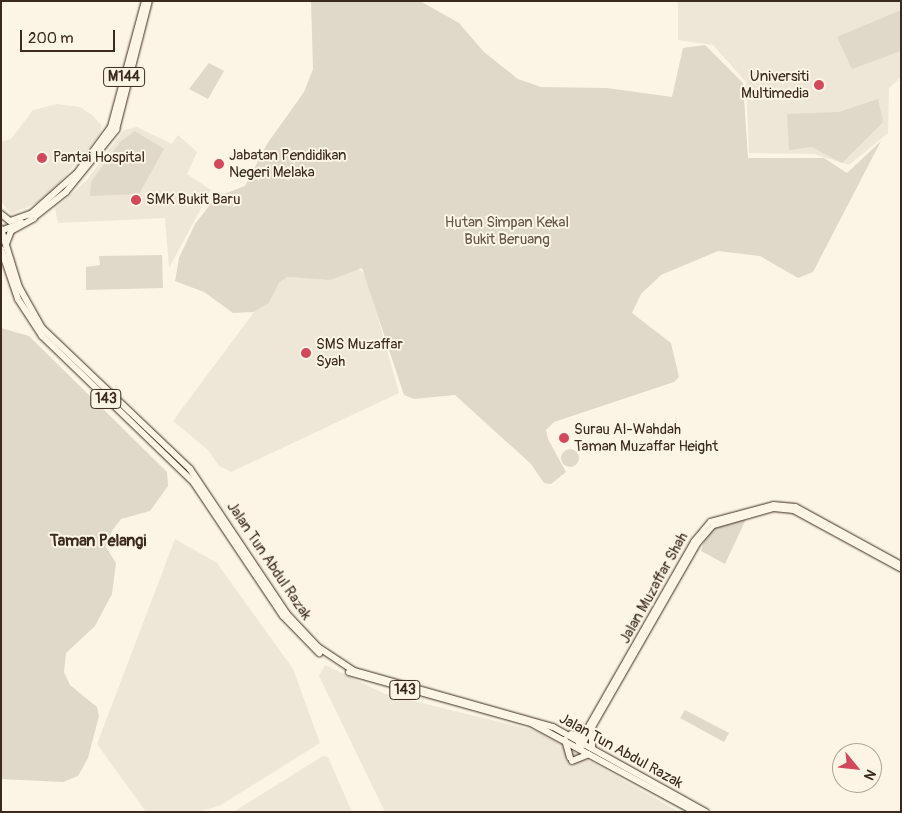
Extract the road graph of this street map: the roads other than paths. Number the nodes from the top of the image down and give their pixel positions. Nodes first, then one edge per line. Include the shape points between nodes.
1 (145, 1) edge
2 (149, 1) edge
3 (122, 96) junction
4 (120, 123) junction
5 (102, 141) junction
6 (1, 214) edge
7 (34, 216) junction
8 (1, 229) edge
9 (2, 248) edge
10 (901, 564) edge
11 (901, 569) edge
12 (590, 729) junction
13 (563, 735) junction
14 (580, 744) junction
15 (593, 749) junction
16 (598, 757) junction
17 (695, 812) edge
18 (706, 812) edge

1 - 3 main road, M144
2 - 4 main road, M144 via 132,60
3 - 4 main road
3 - 5 main road, M144
4 - 5 main road
4 - 7 main road, M144 via 82,175
5 - 7 main road, M144 via 62,189
6 - 7 highway via 10,221
7 - 8 main road, M144
7 - 9 highway via 10,231
8 - 9 highway, Jalan Tun Abdul Razak / 143
9 - 13 highway, Jalan Tun Abdul Razak / 143 via 42,328 190,469 287,614 318,647 354,671 525,716
10 - 12 main road, Jalan Muzaffar Shah via 795,506 773,504 710,521 689,548
11 - 12 main road, Jalan Muzaffar Shah via 793,510 773,508 712,525 698,542
12 - 13 highway via 577,736
12 - 14 main road, Jalan Muzaffar Shah
12 - 15 highway via 589,743
13 - 14 highway, Jalan Tun Abdul Razak / 143
13 - 16 highway via 571,759 584,753
14 - 15 highway, Jalan Tun Abdul Razak / 143
14 - 16 highway, Jalan Tun Abdul Razak / 143
15 - 18 highway, Jalan Tun Abdul Razak / 143
16 - 17 highway, Jalan Tun Abdul Razak / 143

